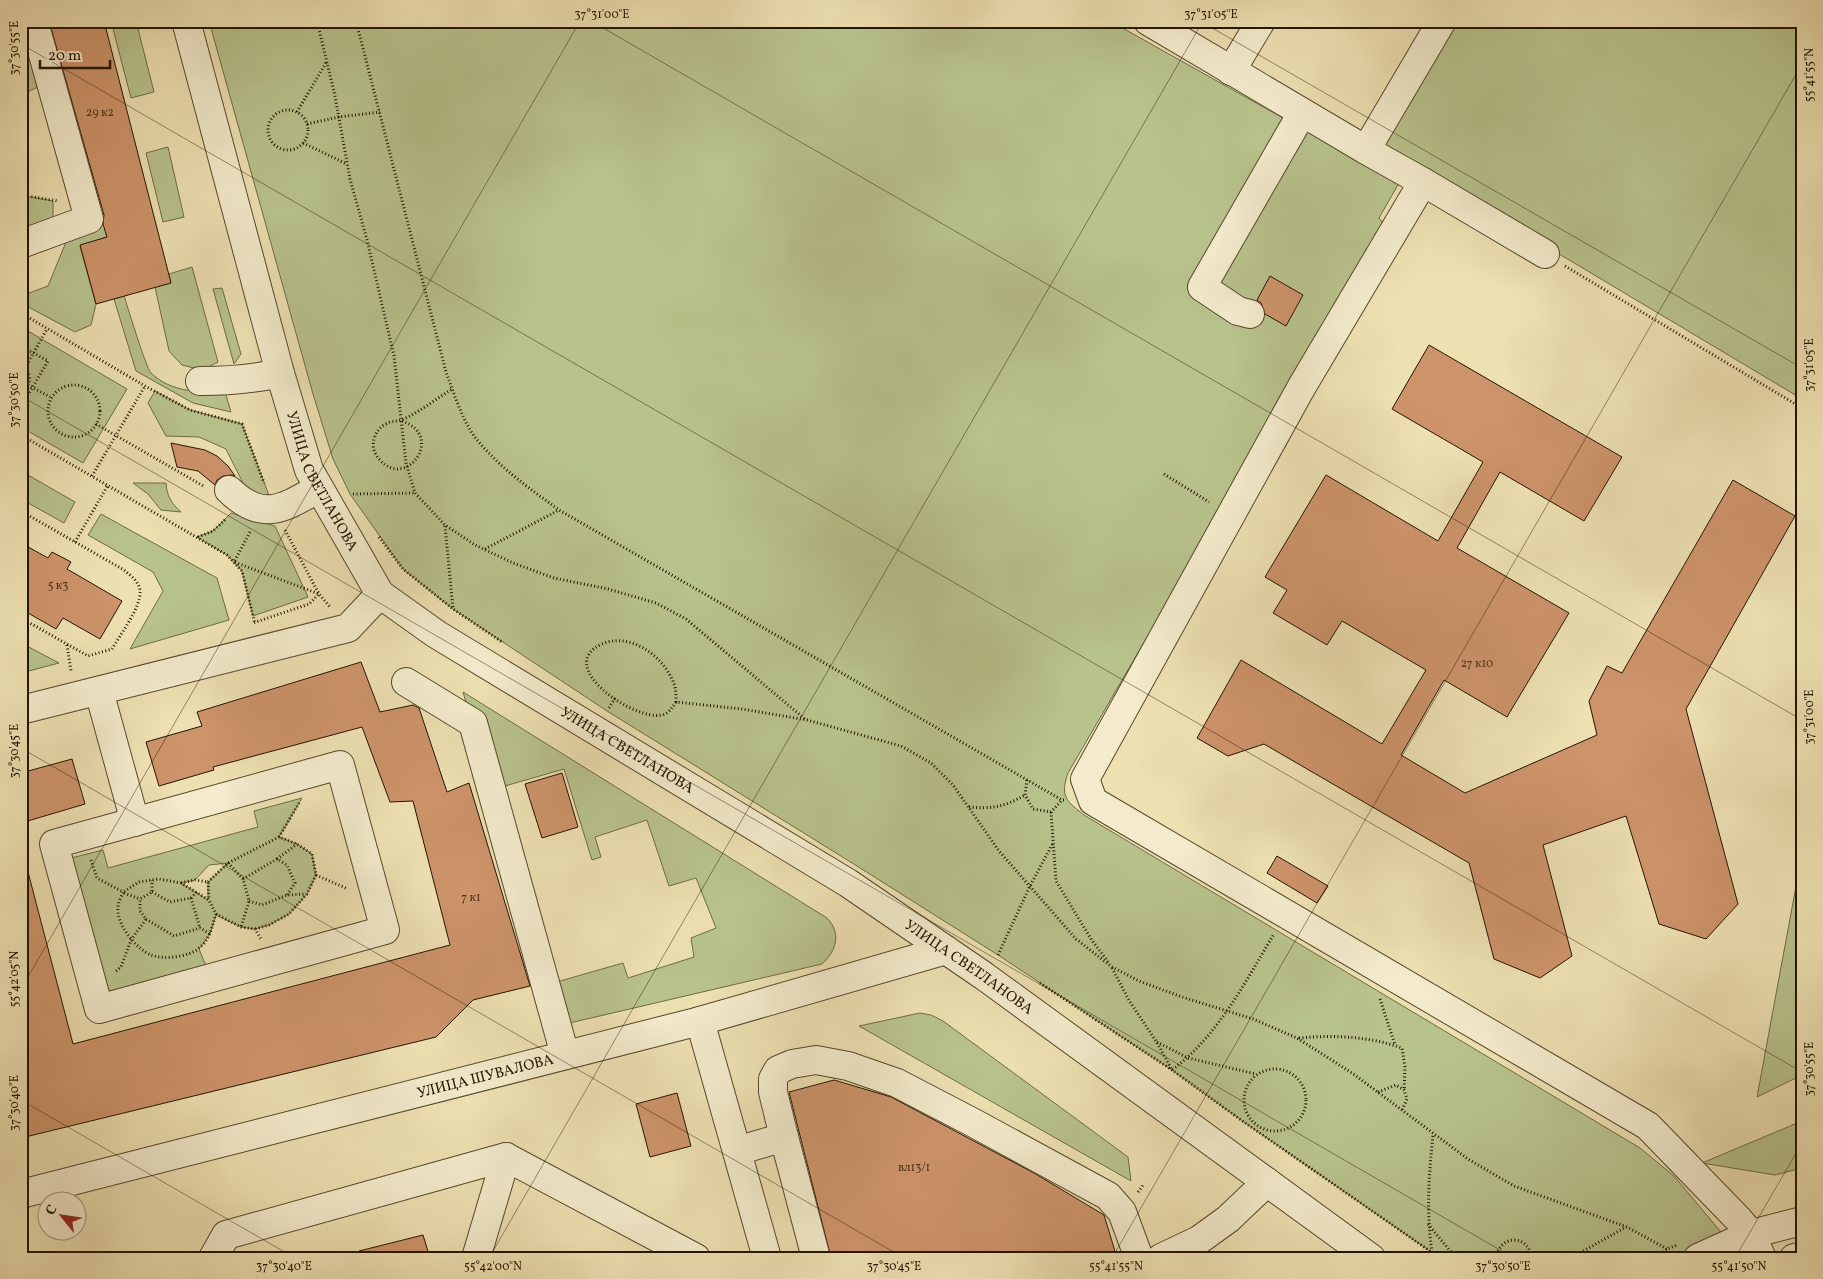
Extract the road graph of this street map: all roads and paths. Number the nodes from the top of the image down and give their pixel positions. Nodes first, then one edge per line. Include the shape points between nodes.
1 (186, 21) edge
2 (317, 21) edge
3 (356, 21) edge
4 (1148, 21) edge
5 (1442, 21) edge
6 (1260, 22) edge
7 (21, 37) edge
8 (327, 60) junction
9 (1231, 71) junction
10 (297, 112) junction
11 (380, 112) junction
12 (1302, 113) junction
13 (339, 117) junction
14 (307, 124) junction
15 (303, 143) junction
16 (1366, 150) junction
17 (347, 164) junction
18 (1424, 182) junction
19 (21, 195) edge
20 (85, 206) junction
21 (21, 244) edge
22 (1545, 254) joint
23 (21, 313) edge
24 (1250, 314) dead end
25 (48, 328) junction
26 (21, 346) edge
27 (33, 353) junction
28 (23, 367) edge
29 (280, 373) junction
30 (200, 381) dead end
31 (28, 385) junction
32 (33, 387) junction
33 (452, 388) junction
34 (21, 390) edge
35 (50, 397) junction
36 (21, 407) edge
37 (1802, 408) edge
38 (402, 420) junction
39 (96, 424) junction
40 (21, 435) edge
41 (116, 435) junction
42 (407, 466) junction
43 (1164, 474) dead end
44 (92, 476) junction
45 (108, 485) junction
46 (319, 488) junction
47 (415, 493) junction
48 (222, 497) junction
49 (356, 503) dead end
50 (559, 510) junction
51 (21, 511) edge
52 (1231, 515) junction
53 (445, 526) junction
54 (378, 536) dead end
55 (198, 537) junction
56 (75, 542) junction
57 (484, 549) junction
58 (234, 562) junction
59 (319, 594) dead end
60 (380, 594) junction
61 (452, 609) junction
62 (21, 618) edge
63 (67, 644) junction
64 (509, 646) dead end
65 (260, 650) junction
66 (70, 668) dead end
67 (406, 682) dead end
68 (99, 691) junction
69 (615, 698) junction
70 (676, 702) junction
71 (21, 710) edge
72 (607, 711) dead end
73 (807, 720) junction
74 (1027, 780) junction
75 (1025, 795) junction
76 (1062, 800) junction
77 (1092, 801) junction
78 (970, 807) junction
79 (1051, 812) junction
80 (135, 822) junction
81 (83, 836) junction
82 (1053, 843) junction
83 (297, 844) junction
84 (277, 859) junction
85 (228, 863) junction
86 (243, 879) junction
87 (152, 880) junction
88 (208, 882) junction
89 (181, 883) junction
90 (1030, 886) junction
91 (124, 892) junction
92 (152, 892) junction
93 (197, 892) junction
94 (307, 894) junction
95 (287, 895) junction
96 (191, 898) junction
97 (140, 899) junction
98 (209, 900) junction
99 (249, 901) junction
100 (216, 914) junction
101 (1286, 914) junction
102 (146, 919) junction
103 (241, 927) junction
104 (200, 928) junction
105 (255, 929) junction
106 (210, 934) junction
107 (131, 940) junction
108 (946, 950) junction
109 (284, 958) junction
110 (1006, 960) dead end
111 (1369, 963) junction
112 (1112, 967) junction
113 (1039, 982) dead end
114 (94, 989) junction
115 (1228, 1011) junction
116 (700, 1021) junction
117 (1297, 1038) junction
118 (1156, 1041) junction
119 (1395, 1046) junction
120 (565, 1055) junction
121 (1188, 1058) junction
122 (1172, 1070) junction
123 (1256, 1074) junction
124 (1404, 1090) junction
125 (1378, 1092) junction
126 (1402, 1110) junction
127 (1256, 1128) junction
128 (1433, 1134) junction
129 (784, 1137) junction
130 (737, 1151) junction
131 (506, 1157) junction
132 (1267, 1182) junction
133 (21, 1194) edge
134 (1802, 1221) edge
135 (1428, 1223) junction
136 (1627, 1226) junction
137 (1756, 1246) edge
138 (1667, 1249) dead end
139 (1432, 1252) junction
140 (1802, 1256) edge
141 (213, 1258) edge
142 (476, 1258) edge
143 (696, 1258) edge
144 (767, 1258) edge
145 (816, 1258) edge
146 (1138, 1258) edge
147 (1160, 1258) edge
148 (1371, 1258) edge
149 (1440, 1258) edge
150 (1477, 1258) edge
151 (1496, 1258) edge
152 (1532, 1258) edge
153 (1571, 1258) edge
154 (1698, 1258) edge
155 (1794, 1258) edge

1 - 29 street, УЛИЦА СВЕТЛАНОВА
2 - 8 path
3 - 11 path
4 - 9 street
5 - 16 street
6 - 9 street
7 - 20 street via 37,33
8 - 10 path
8 - 13 path
9 - 12 street
10 - 14 path
10 - 15 path via 278,113 270,123 270,136 284,149
11 - 13 path
11 - 33 path
12 - 16 street
12 - 24 street via 1202,287 1238,311
13 - 14 path
13 - 17 path
14 - 15 path
15 - 17 path
16 - 18 street
17 - 38 path via 394,356
18 - 22 street
18 - 52 street
19 - 20 path
20 - 21 street via 89,219
22 - 37 path
23 - 25 path
25 - 27 path
25 - 41 path via 145,386
26 - 27 path
27 - 28 path
27 - 32 path via 48,361
28 - 31 path via 30,375
29 - 30 street
29 - 46 street, УЛИЦА СВЕТЛАНОВА via 309,470
31 - 32 path
31 - 34 path
32 - 35 path
32 - 36 path
33 - 38 path
33 - 50 path via 474,435 497,462
35 - 39 path via 47,415 56,431 65,436 83,436
35 - 39 path via 63,386 71,384 87,388 98,400 100,408
38 - 42 path
38 - 42 path via 415,428 422,442 418,457
38 - 42 path via 394,420 381,427 374,449 382,463 398,468
39 - 41 path
40 - 44 path
41 - 44 path
41 - 48 path
42 - 47 path
43 - 52 path
44 - 45 path
45 - 55 path
45 - 56 path
46 - 48 street via 274,510
46 - 60 street, УЛИЦА СВЕТЛАНОВА
47 - 49 path via 350,494
47 - 53 path
48 - 55 path via 214,530
50 - 57 path
50 - 74 path
51 - 56 path
52 - 77 street via 1085,779
53 - 57 path
53 - 61 path
54 - 61 path via 403,569
55 - 58 path
56 - 63 path via 135,578 140,591 138,604 112,649 88,656
57 - 73 path via 554,578 664,607 686,619
58 - 59 path
58 - 65 path via 242,571
60 - 65 street via 348,628
60 - 108 street, УЛИЦА СВЕТЛАНОВА via 436,634 848,884
61 - 64 path
62 - 63 path
63 - 66 path
65 - 68 street
67 - 120 street via 473,724
68 - 71 street
68 - 80 street
69 - 70 path via 648,714 662,715
69 - 70 path via 599,686 586,669 586,658 594,647 623,641 654,654 676,688
69 - 72 path
70 - 73 path
73 - 78 path via 901,746 931,763
74 - 75 path
74 - 76 path
75 - 78 path via 1008,805
75 - 79 path via 1033,809
76 - 77 path
76 - 79 path
77 - 101 street
78 - 90 path via 999,851
79 - 82 path
80 - 81 street
80 - 109 street via 340,765 385,930
81 - 91 path via 97,878
81 - 114 street via 54,844
82 - 90 path
82 - 112 path via 1056,882
83 - 84 path
83 - 85 path via 279,837
83 - 94 path via 312,854 316,875
84 - 86 path
84 - 95 path via 287,865 295,883
85 - 86 path
85 - 88 path
86 - 99 path
87 - 89 path
87 - 91 path via 140,882
87 - 92 path
88 - 89 path via 194,880
88 - 98 path
89 - 93 path
90 - 110 path via 998,955
90 - 112 path via 1076,939
91 - 97 path
91 - 107 path via 118,907 121,923
92 - 96 path via 170,902
92 - 97 path
93 - 96 path
93 - 98 path
94 - 95 path
94 - 105 path via 289,914
95 - 99 path via 262,905
96 - 104 path
97 - 102 path via 140,911
98 - 100 path
99 - 103 path
100 - 103 path
100 - 106 path
101 - 111 street
101 - 115 path
102 - 104 path via 174,936
102 - 107 path
103 - 105 path
104 - 106 path
105 - 109 path via 264,946
106 - 107 path via 199,949 175,958 151,955
107 - 114 path via 120,967
108 - 116 street, УЛИЦА ШУВАЛОВА
108 - 132 street, УЛИЦА СВЕТЛАНОВА
109 - 114 street via 99,1009
111 - 119 path
111 - 137 street via 1648,1126 1739,1220
112 - 115 path via 1139,981
112 - 118 path
113 - 122 path
115 - 117 path
115 - 121 path
116 - 120 street, УЛИЦА ШУВАЛОВА
116 - 130 street
117 - 119 path via 1348,1037
117 - 125 path
118 - 121 path
118 - 122 path
119 - 124 path via 1402,1048
120 - 133 street, УЛИЦА ШУВАЛОВА
121 - 122 path
121 - 123 path
122 - 127 path
123 - 127 path via 1244,1092 1243,1103
123 - 127 path via 1275,1068 1289,1072 1301,1082 1307,1101 1305,1111 1293,1126 1272,1132
124 - 125 path via 1396,1086
124 - 126 path via 1407,1099
125 - 126 path
126 - 128 path
127 - 139 path
128 - 135 path via 1428,1176
128 - 136 path via 1514,1186
129 - 130 street
129 - 145 street
129 - 146 street via 773,1092 773,1079 778,1070 816,1060 848,1066 896,1083 1108,1196 1122,1212
130 - 144 street
131 - 141 street via 226,1235
131 - 142 street
131 - 143 street
132 - 147 street via 1228,1219 1199,1240
132 - 148 street, УЛИЦА СВЕТЛАНОВА
134 - 137 street
135 - 139 path
135 - 150 path via 1451,1252
136 - 138 path
136 - 153 path
137 - 154 street
139 - 149 path
140 - 155 street
151 - 152 path via 1501,1245 1512,1240 1528,1247

